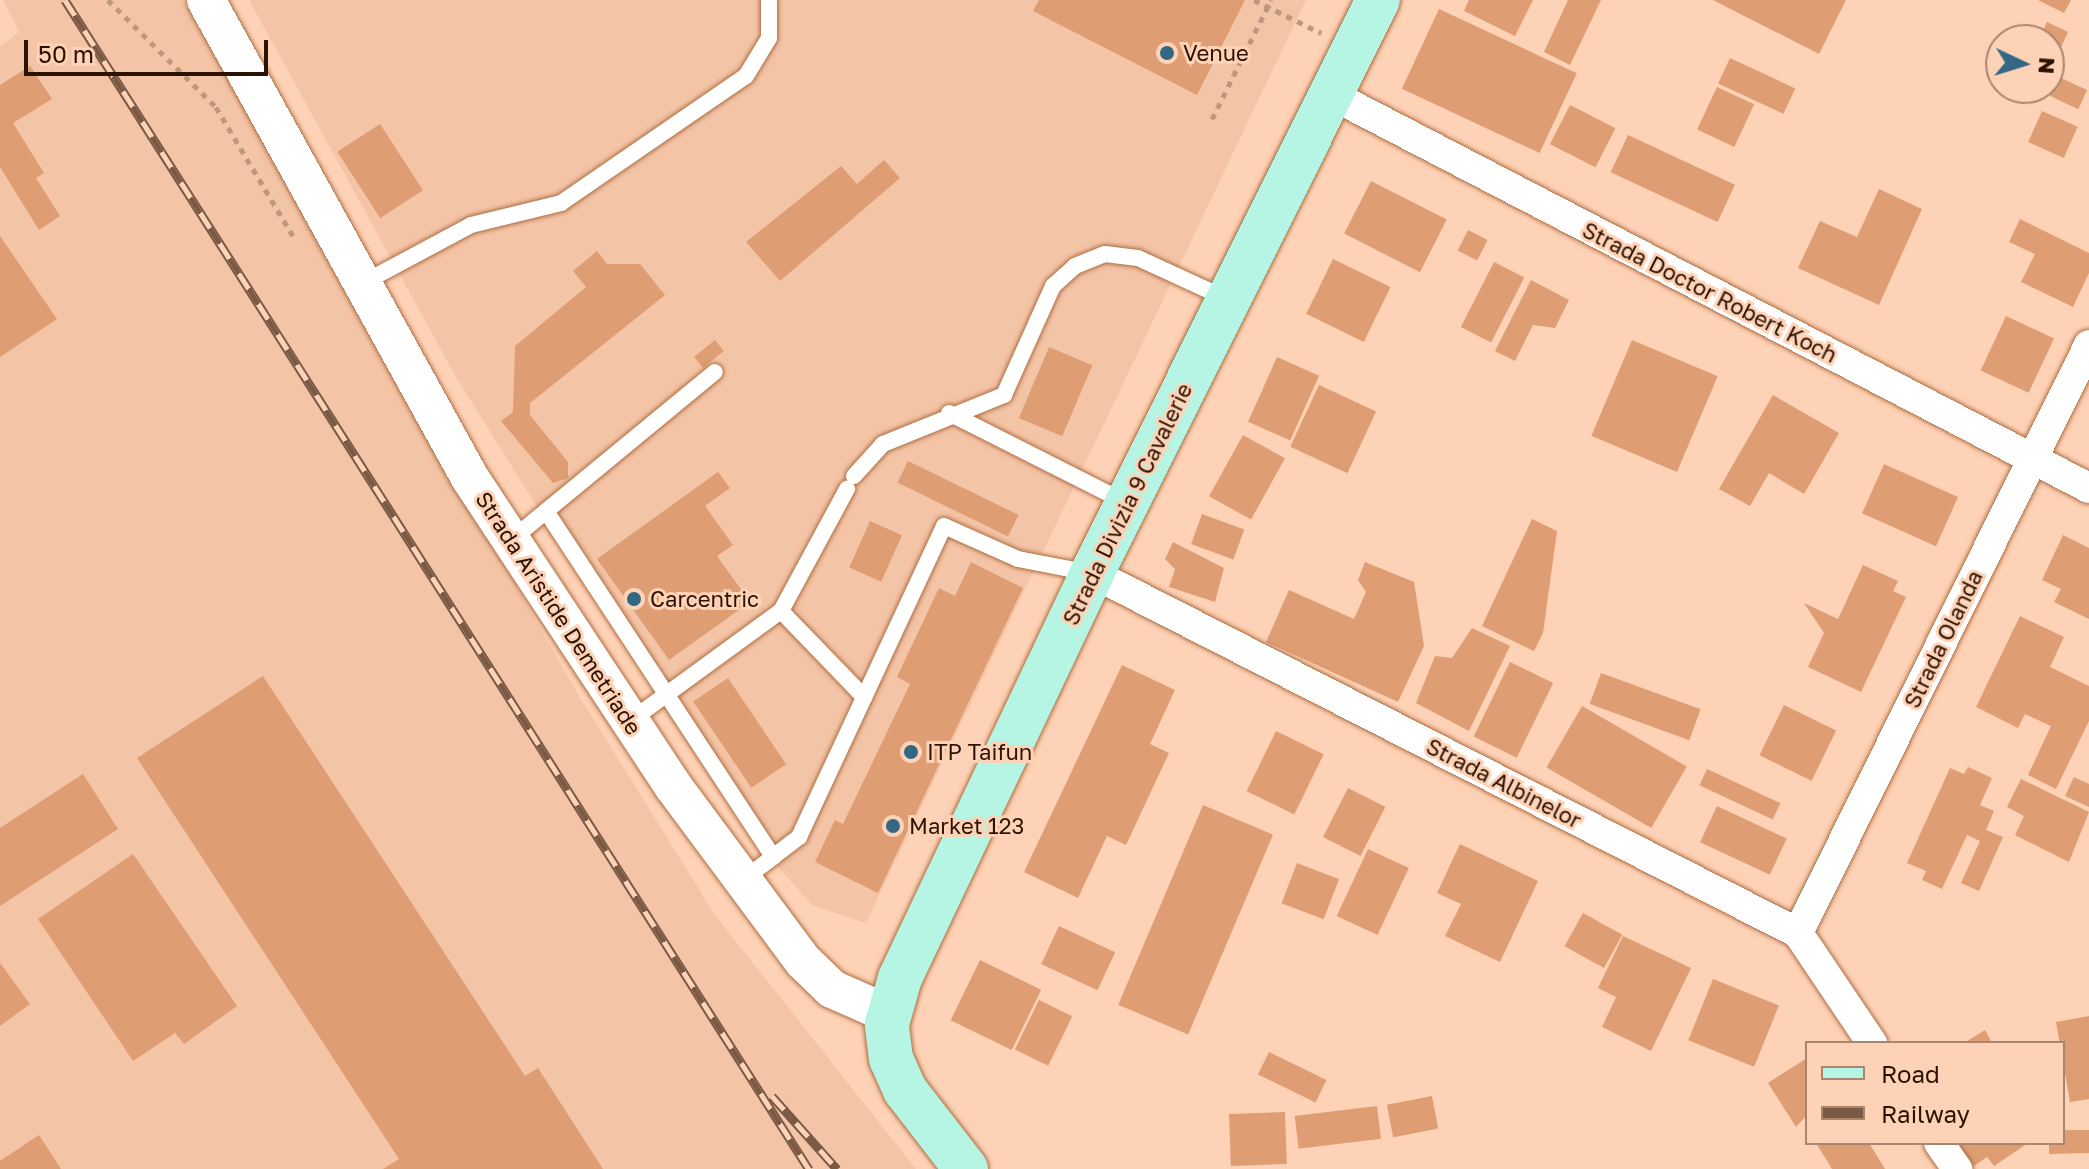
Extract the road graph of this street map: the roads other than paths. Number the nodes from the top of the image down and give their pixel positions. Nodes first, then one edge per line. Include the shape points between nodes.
1 (206, 0) edge
2 (769, 0) edge
3 (1378, 0) edge
4 (1332, 95) junction
5 (360, 285) junction
6 (1228, 300) junction
7 (2089, 345) edge
8 (715, 372) dead end
9 (949, 413) junction
10 (2032, 459) junction
11 (2089, 488) edge
12 (1127, 503) junction
13 (546, 511) junction
14 (511, 540) junction
15 (1092, 573) junction
16 (781, 611) junction
17 (665, 695) junction
18 (864, 697) junction
19 (630, 721) junction
20 (773, 857) junction
21 (740, 882) junction
22 (1798, 933) junction
23 (889, 1014) junction
24 (1871, 1041) edge
25 (1940, 1145) edge
26 (966, 1169) edge
27 (1957, 1169) edge

1 - 5 street, Strada Aristide Demetriade
2 - 5 lane via 769,38 746,76 561,203 471,225
3 - 4 main road, Strada Divizia 9 Cavalerie
4 - 6 main road, Strada Divizia 9 Cavalerie
4 - 10 street, Strada Doctor Robert Koch
5 - 14 street, Strada Aristide Demetriade
6 - 9 lane via 1138,258 1105,254 1075,266 1053,286 1004,395
6 - 12 main road, Strada Divizia 9 Cavalerie
7 - 10 street, Strada Olanda
8 - 13 lane
9 - 12 lane
9 - 16 lane via 883,444 850,482
10 - 11 street, Strada Doctor Robert Koch
10 - 22 street, Strada Olanda
12 - 15 main road, Strada Divizia 9 Cavalerie
13 - 14 lane
13 - 17 lane
14 - 19 street, Strada Aristide Demetriade
15 - 18 lane via 1018,559 944,526
15 - 22 street, Strada Albinelor
15 - 23 main road, Strada Divizia 9 Cavalerie via 920,930
16 - 17 lane
16 - 18 lane
17 - 19 lane
17 - 20 lane
18 - 20 lane via 799,837
19 - 21 street, Strada Aristide Demetriade
20 - 21 lane
21 - 23 street, Strada Aristide Demetriade via 832,989
22 - 24 street, Strada Albinelor
23 - 26 main road via 888,1040 899,1078
25 - 27 street

